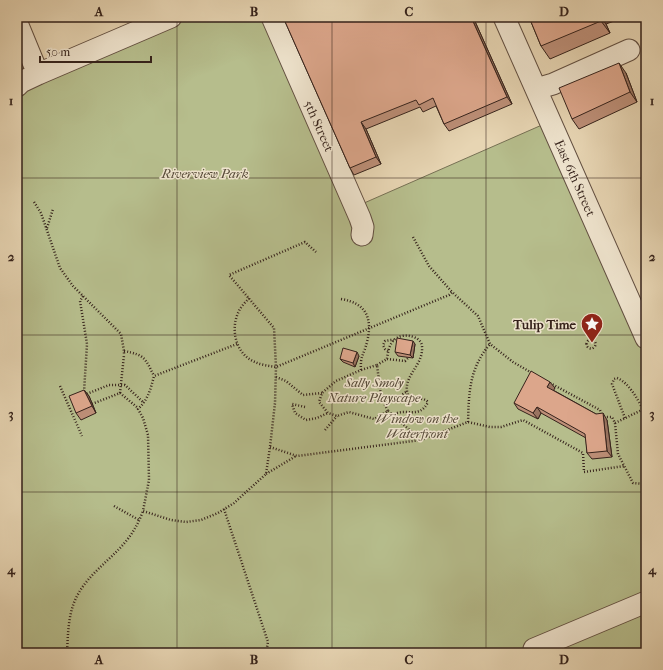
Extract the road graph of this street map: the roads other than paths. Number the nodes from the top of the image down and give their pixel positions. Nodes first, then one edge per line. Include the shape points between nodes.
1 (171, 17) edge
2 (272, 17) edge
3 (504, 17) edge
4 (17, 23) edge
5 (629, 50) dead end
6 (38, 74) junction
7 (17, 86) edge
8 (536, 89) junction
9 (362, 235) dead end
10 (646, 338) edge
11 (646, 602) edge
12 (535, 651) edge

1 - 6 street
2 - 9 street, 5th Street via 360,218
3 - 8 street, East 6th Street
4 - 6 street
5 - 8 street
6 - 7 street
8 - 10 street, East 6th Street
11 - 12 street

